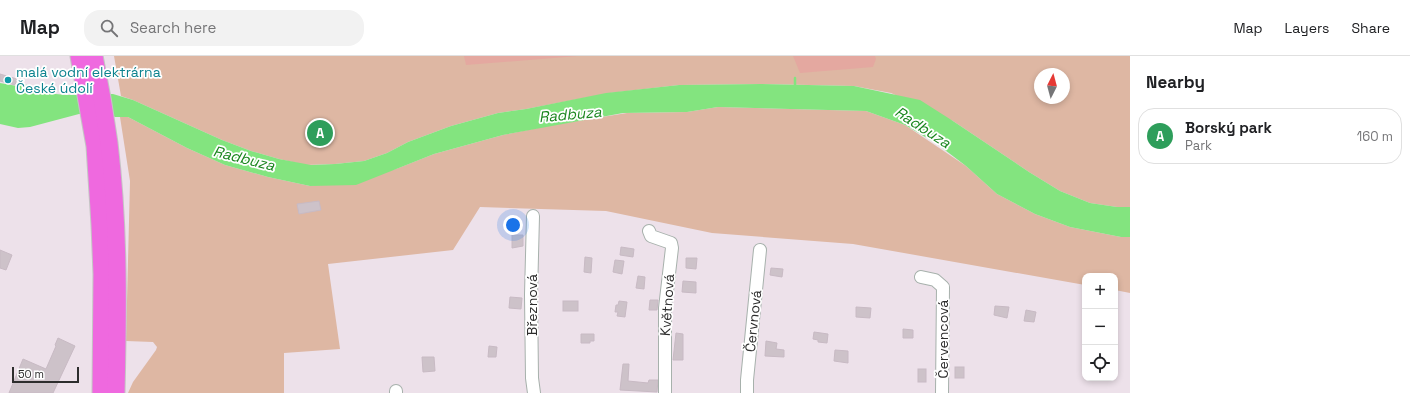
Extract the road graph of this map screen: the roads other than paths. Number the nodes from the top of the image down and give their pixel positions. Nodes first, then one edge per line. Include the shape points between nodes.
1 (79, 56) edge
2 (94, 56) edge
3 (533, 216) dead end
4 (649, 231) dead end
5 (760, 250) dead end
6 (921, 277) dead end
7 (101, 393) edge
8 (116, 393) edge
9 (534, 393) edge
10 (665, 393) edge
11 (747, 393) edge
12 (942, 393) edge

1 - 7 highway via 95,146 102,274
2 - 8 highway via 110,151 115,226
3 - 9 street, Březnová via 531,295
4 - 10 street, Květnová via 651,236 671,243 672,248 665,308
5 - 11 street, Červnová
6 - 12 street, Červencová via 935,280 943,287

